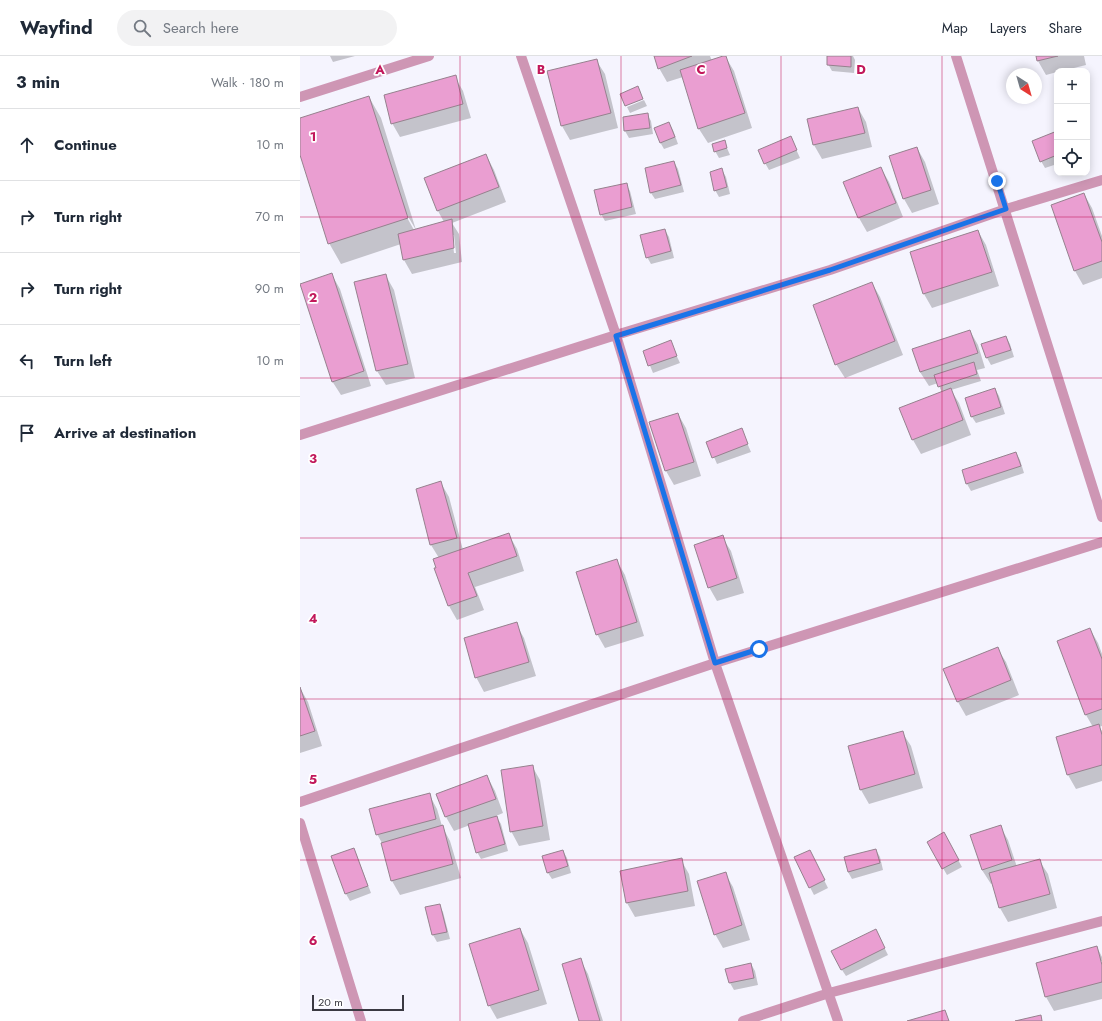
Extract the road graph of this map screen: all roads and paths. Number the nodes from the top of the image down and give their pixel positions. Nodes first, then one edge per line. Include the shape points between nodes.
1 (428, 56) edge
2 (521, 56) edge
3 (956, 56) edge
4 (300, 97) edge
5 (1102, 180) edge
6 (1006, 209) junction
7 (616, 336) junction
8 (300, 435) edge
9 (1102, 517) edge
10 (1102, 542) edge
11 (715, 663) junction
12 (300, 802) edge
13 (300, 823) edge
14 (1102, 921) edge
15 (829, 993) junction
16 (361, 1021) edge
17 (743, 1021) edge
18 (838, 1021) edge

1 - 4 street
2 - 7 street
3 - 6 street
5 - 6 street
6 - 7 street via 830,270
6 - 9 street
7 - 8 street
7 - 11 street
10 - 11 street
11 - 12 street
11 - 15 street
13 - 16 street
14 - 15 street
15 - 17 street
15 - 18 street

